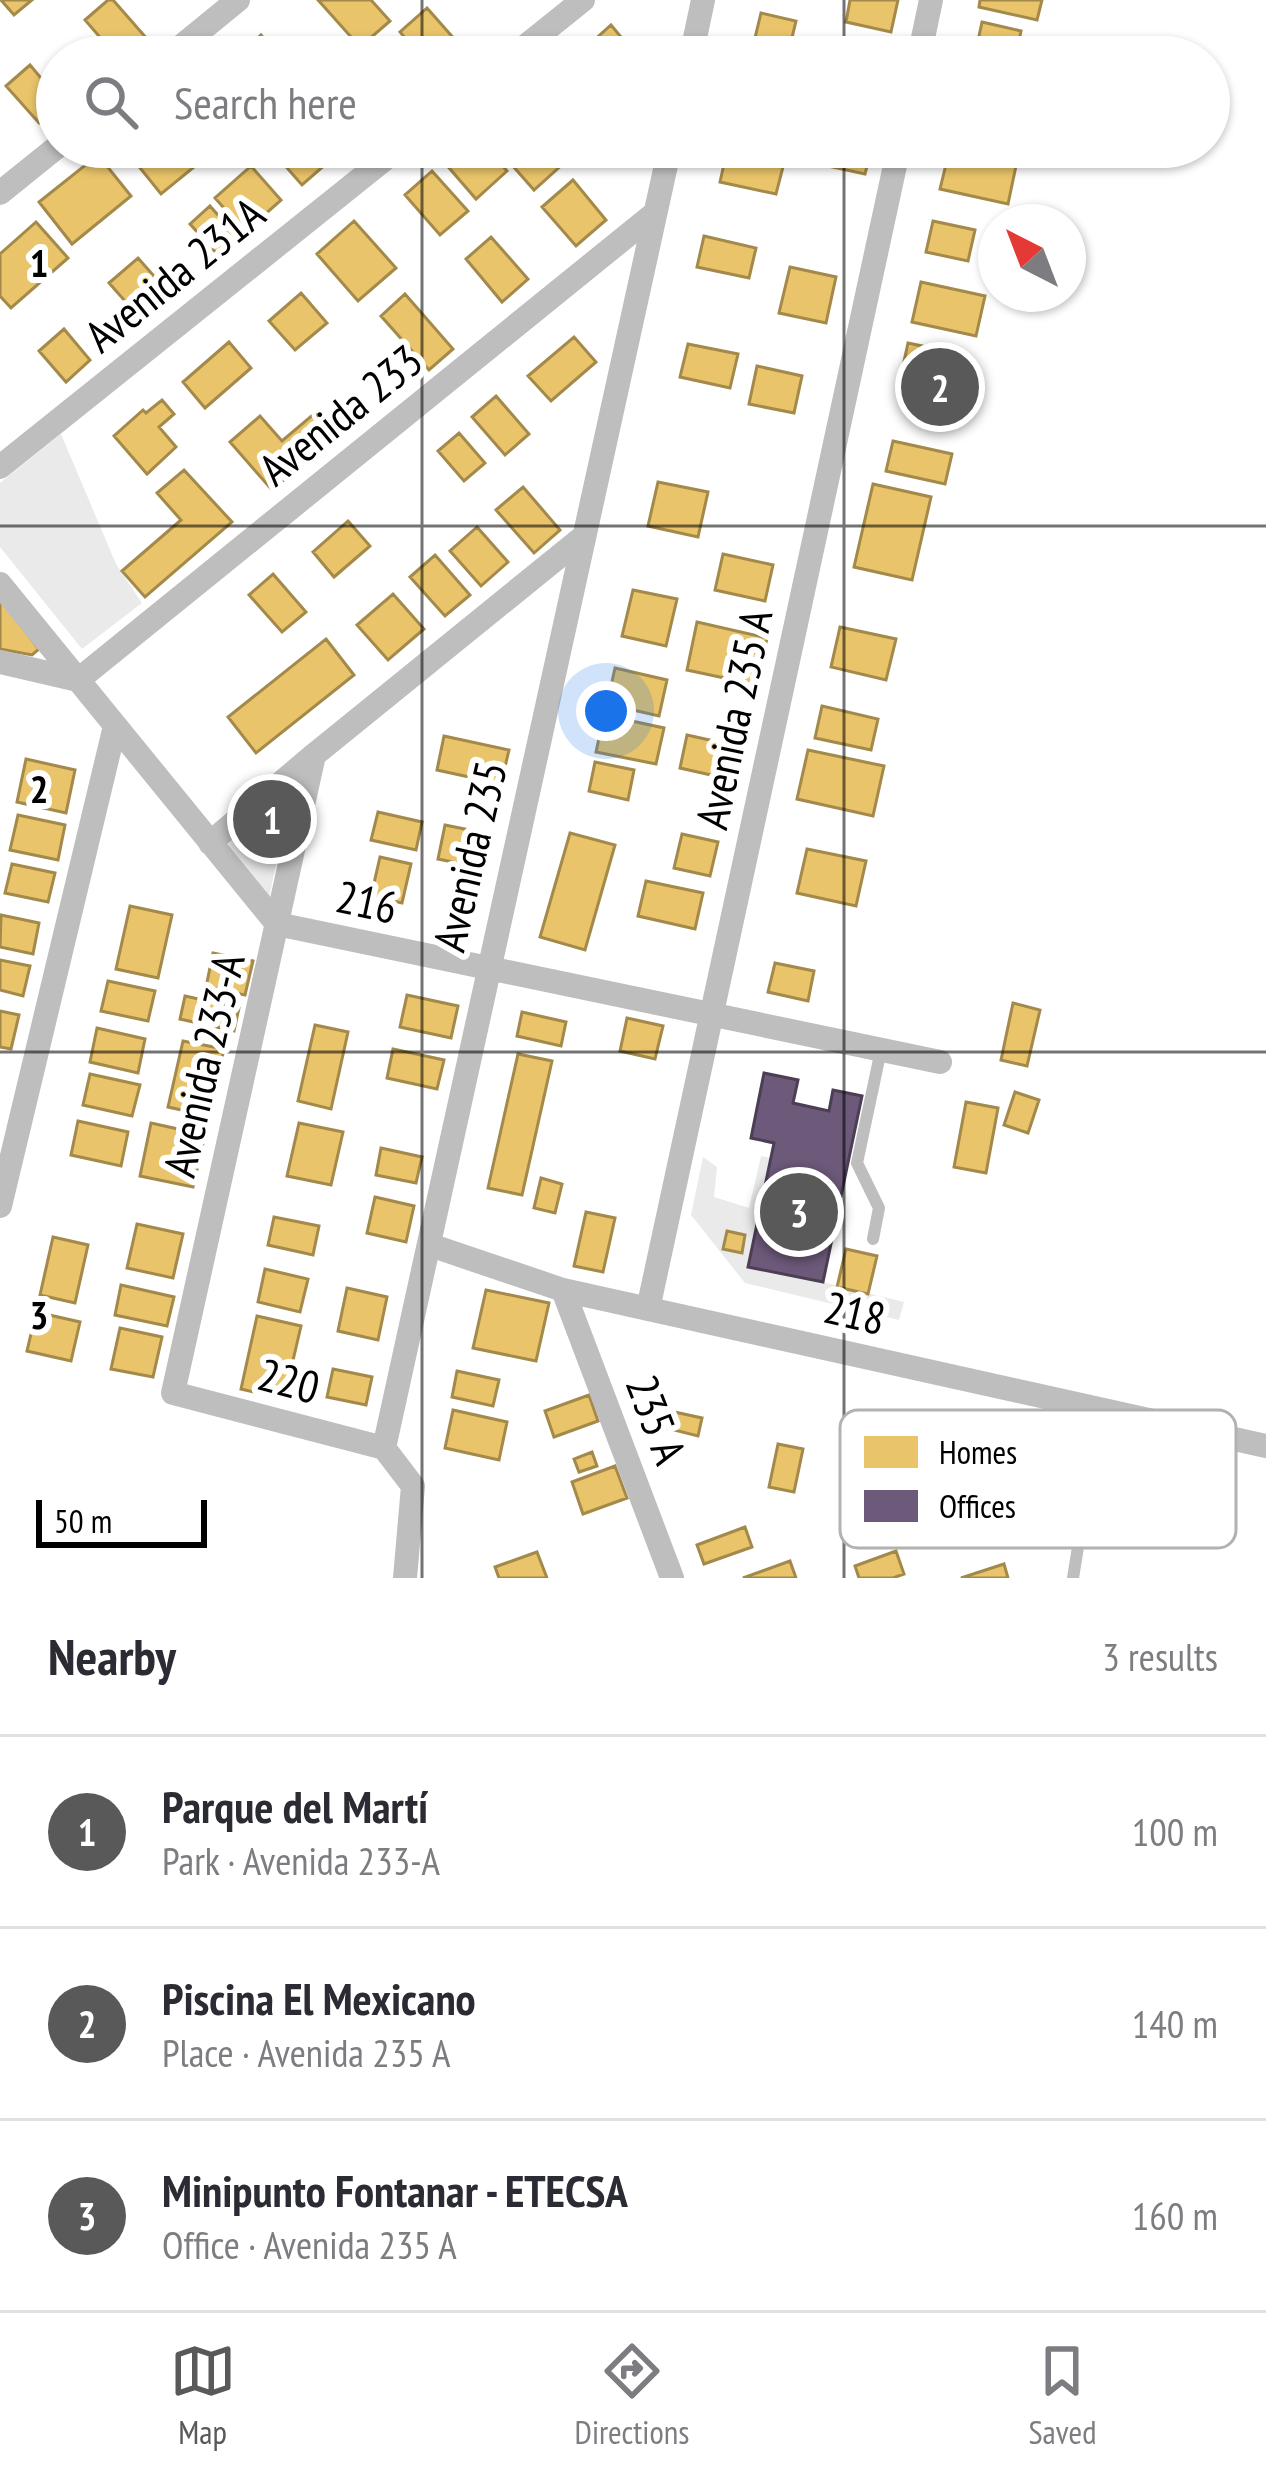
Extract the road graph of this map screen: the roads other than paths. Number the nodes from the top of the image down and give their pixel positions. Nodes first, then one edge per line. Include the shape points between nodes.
1 (238, 0) edge
2 (583, 0) edge
3 (703, 0) edge
4 (931, 0) edge
5 (194, 36) edge
6 (538, 36) edge
7 (695, 36) edge
8 (923, 36) edge
9 (36, 164) edge
10 (374, 168) edge
11 (666, 168) edge
12 (894, 168) edge
13 (0, 193) edge
14 (656, 213) junction
15 (0, 467) edge
16 (583, 537) junction
17 (0, 584) edge
18 (0, 662) edge
19 (78, 680) junction
20 (115, 726) junction
21 (314, 755) junction
22 (210, 843) junction
23 (277, 924) junction
24 (486, 969) junction
25 (712, 1015) junction
26 (881, 1049) junction
27 (940, 1061) dead end
28 (0, 1206) edge
29 (873, 1239) dead end
30 (430, 1245) junction
31 (563, 1290) junction
32 (648, 1309) junction
33 (173, 1393) joint
34 (1096, 1410) edge
35 (1236, 1440) edge
36 (1266, 1446) edge
37 (383, 1448) junction
38 (1078, 1548) edge
39 (405, 1578) edge
40 (672, 1578) edge
41 (1073, 1578) edge

1 - 5 street
2 - 6 street
3 - 7 street
4 - 8 street
9 - 13 street
10 - 15 street, Avenida 231A
11 - 14 street, Avenida 235
12 - 25 street, Avenida 235 A
14 - 16 street, Avenida 235
14 - 19 street, Avenida 233
16 - 21 street
16 - 24 street, Avenida 235
17 - 19 street, 216
18 - 19 street
19 - 20 street, 216
20 - 22 street, 216
20 - 28 street
21 - 22 street
21 - 23 street, Avenida 233-A
22 - 23 street, 216
23 - 24 street, 216
23 - 33 street, Avenida 233-A
24 - 25 street, 216
24 - 30 street, Avenida 235
25 - 26 street, 216
25 - 32 street, Avenida 235 A
26 - 27 street, 216
26 - 29 lane via 857,1163 879,1208
30 - 31 street, 218
30 - 37 street, Avenida 235
31 - 32 street, 218
31 - 40 street, 235 A
32 - 34 street, 218
33 - 37 street, 220
35 - 36 street, 218
37 - 39 street via 413,1486
38 - 41 lane

